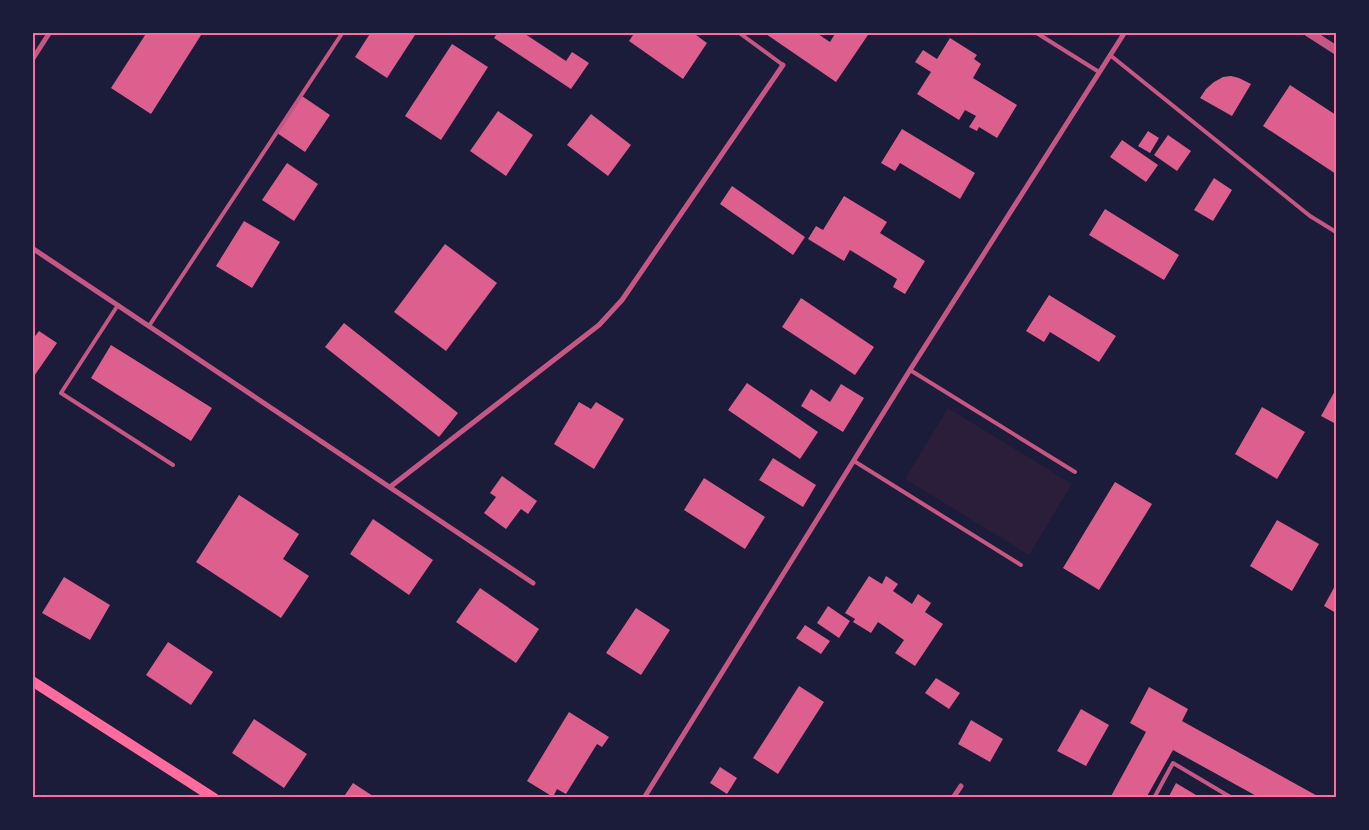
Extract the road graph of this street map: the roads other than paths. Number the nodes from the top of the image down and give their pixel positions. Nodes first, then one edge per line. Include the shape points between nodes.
1 (50, 32) edge
2 (343, 32) edge
3 (738, 32) edge
4 (1035, 32) edge
5 (1124, 32) edge
6 (1308, 32) edge
7 (1336, 50) edge
8 (1110, 55) junction
9 (32, 60) edge
10 (783, 65) joint
11 (1099, 72) junction
12 (1336, 232) edge
13 (32, 248) edge
14 (118, 305) junction
15 (149, 326) junction
16 (910, 370) junction
17 (854, 461) junction
18 (173, 465) dead end
19 (1074, 472) dead end
20 (390, 488) junction
21 (1021, 564) dead end
22 (534, 583) dead end
23 (32, 681) edge
24 (961, 786) dead end
25 (214, 798) edge
26 (644, 798) edge
27 (954, 798) edge
28 (1154, 798) edge
29 (1232, 798) edge

1 - 9 street
2 - 15 lane
3 - 10 lane
4 - 11 lane
5 - 8 street
6 - 7 street
8 - 11 street
8 - 12 lane via 1310,216
10 - 20 street via 622,300 599,325
11 - 16 street
13 - 14 street
14 - 15 street
14 - 18 lane via 60,393
15 - 20 street
16 - 17 street
16 - 19 lane
17 - 21 lane
17 - 26 street
20 - 22 street
23 - 25 main road
24 - 27 street
28 - 29 lane via 1173,763

